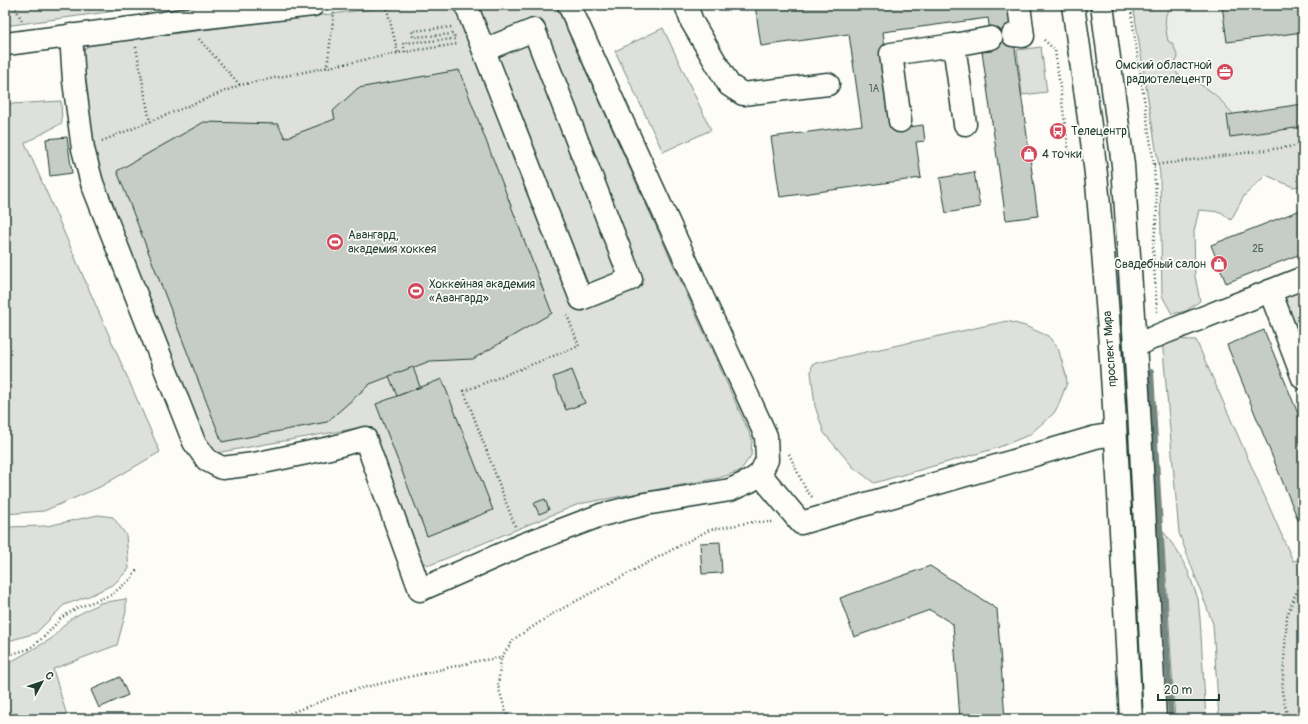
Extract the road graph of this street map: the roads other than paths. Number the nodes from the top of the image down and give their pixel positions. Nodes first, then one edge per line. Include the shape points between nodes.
1 (313, 5) edge
2 (466, 5) edge
3 (569, 5) edge
4 (686, 5) edge
5 (1019, 5) edge
6 (1073, 5) edge
7 (1102, 5) edge
8 (71, 35) junction
9 (1013, 35) dead end
10 (991, 38) dead end
11 (6, 44) dead end
12 (954, 45) junction
13 (484, 50) junction
14 (828, 84) dead end
15 (900, 121) dead end
16 (965, 124) dead end
17 (1303, 278) edge
18 (1270, 291) junction
19 (1136, 346) junction
20 (1303, 378) edge
21 (1115, 434) junction
22 (760, 474) junction
23 (1131, 719) edge
24 (1154, 719) edge

1 - 8 main road
2 - 13 main road
3 - 22 main road via 766,436 767,460
4 - 14 main road via 692,22 729,85 743,94
5 - 9 main road via 1023,36
6 - 21 main road, проспект Мира via 1097,182
7 - 19 main road via 1123,165
8 - 11 main road
8 - 22 main road via 83,149 92,183 194,442 207,460 222,468 254,464 365,438 420,590 522,545 601,515 645,504 730,490
10 - 12 main road
12 - 15 main road via 891,54
12 - 16 main road
13 - 13 main road via 534,30 631,279 581,299
17 - 18 main road
18 - 19 main road
18 - 20 main road
19 - 24 main road
21 - 22 main road via 1096,437 802,523
21 - 23 main road, проспект Мира

